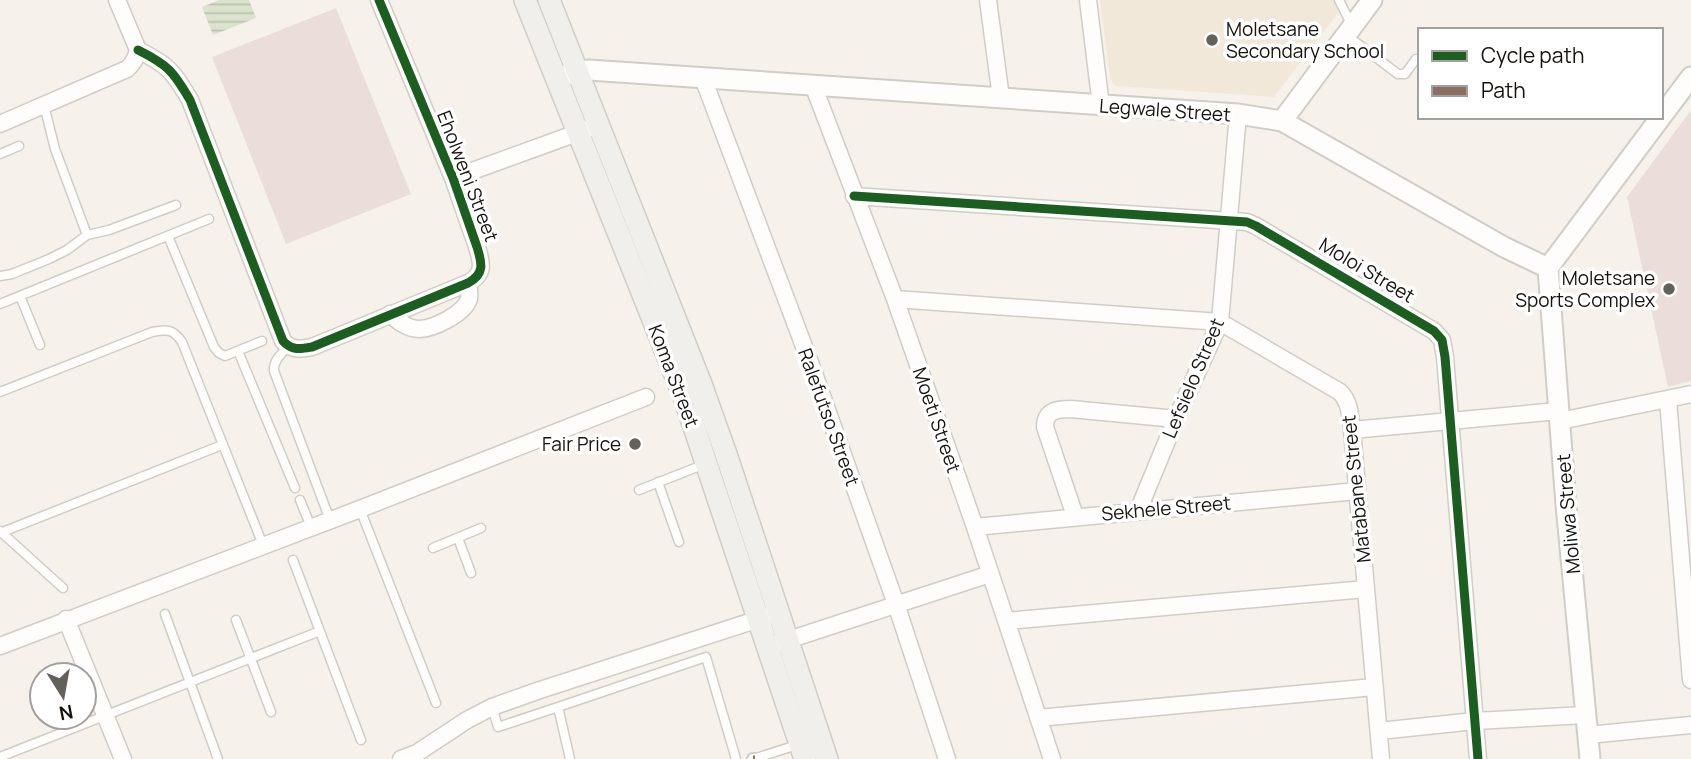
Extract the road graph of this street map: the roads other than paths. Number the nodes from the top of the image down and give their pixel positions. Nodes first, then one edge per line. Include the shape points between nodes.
1 (117, 0) edge
2 (379, 0) edge
3 (525, 0) edge
4 (549, 0) edge
5 (988, 0) edge
6 (1088, 0) edge
7 (1339, 0) edge
8 (1372, 0) edge
9 (1350, 31) junction
10 (138, 50) junction
11 (1416, 59) dead end
12 (577, 71) junction
13 (1691, 77) edge
14 (703, 78) junction
15 (557, 79) junction
16 (813, 85) junction
17 (1002, 98) junction
18 (44, 105) junction
19 (1101, 106) junction
20 (1238, 114) junction
21 (1663, 114) edge
22 (1660, 119) edge
23 (1282, 121) junction
24 (0, 124) edge
25 (599, 125) junction
26 (578, 132) junction
27 (19, 146) dead end
28 (0, 154) edge
29 (453, 178) junction
30 (854, 196) junction
31 (176, 205) dead end
32 (209, 219) dead end
33 (1230, 221) junction
34 (87, 235) junction
35 (168, 236) junction
36 (1548, 268) junction
37 (0, 276) edge
38 (468, 283) junction
39 (20, 296) junction
40 (895, 299) junction
41 (0, 304) edge
42 (390, 314) junction
43 (1220, 321) junction
44 (262, 341) dead end
45 (40, 345) dead end
46 (288, 347) junction
47 (238, 351) junction
48 (0, 392) edge
49 (1691, 394) edge
50 (646, 397) dead end
51 (1668, 400) junction
52 (1559, 416) junction
53 (1176, 419) junction
54 (1452, 421) junction
55 (1352, 430) junction
56 (222, 445) junction
57 (726, 454) junction
58 (706, 463) junction
59 (659, 482) junction
60 (295, 488) dead end
61 (639, 490) dead end
62 (1357, 491) junction
63 (300, 500) dead end
64 (360, 509) junction
65 (1138, 510) junction
66 (1075, 516) junction
67 (330, 520) junction
68 (311, 527) junction
69 (975, 527) junction
70 (481, 528) dead end
71 (1, 532) edge
72 (458, 538) junction
73 (679, 542) dead end
74 (263, 545) junction
75 (433, 548) dead end
76 (293, 560) dead end
77 (471, 573) dead end
78 (990, 574) junction
79 (63, 588) dead end
80 (1366, 589) junction
81 (896, 604) junction
82 (164, 614) dead end
83 (769, 616) junction
84 (66, 620) junction
85 (236, 620) dead end
86 (1006, 621) junction
87 (320, 631) junction
88 (778, 643) junction
89 (0, 646) edge
90 (250, 658) junction
91 (1691, 680) edge
92 (190, 682) junction
93 (1374, 687) junction
94 (436, 703) dead end
95 (492, 707) junction
96 (558, 707) junction
97 (271, 712) dead end
98 (105, 715) junction
99 (1586, 715) junction
100 (1038, 718) junction
101 (1475, 721) junction
102 (1691, 725) edge
103 (1379, 731) junction
104 (1588, 735) junction
105 (361, 740) dead end
106 (808, 746) edge
107 (0, 757) edge
108 (123, 759) edge
109 (218, 759) edge
110 (401, 759) edge
111 (570, 759) edge
112 (736, 759) edge
113 (754, 759) edge
114 (827, 759) edge
115 (947, 759) edge
116 (1052, 759) edge
117 (1381, 759) edge
118 (1478, 759) edge
119 (1590, 759) edge

1 - 10 street
2 - 29 street, Eholweni Street
3 - 15 main road, Koma Street
4 - 12 main road, Koma Street
5 - 17 street
6 - 19 street
7 - 9 lane
8 - 9 street
9 - 11 lane via 1398,74 1405,74
9 - 23 street
10 - 18 street via 127,69
10 - 46 street via 168,68 190,100
12 - 14 street, Legwale Street
12 - 15 street, Legwale Street
12 - 25 main road, Koma Street
13 - 21 street
14 - 16 street, Legwale Street
14 - 81 street, Ralefutso Street
15 - 26 main road, Koma Street
16 - 17 street, Legwale Street
16 - 30 street, Moeti Street
17 - 19 street, Legwale Street
18 - 24 street
18 - 34 lane
19 - 20 street, Legwale Street
20 - 23 street, Legwale Street
20 - 33 street, Lefsielo Street
22 - 36 street
23 - 36 street, Legwale Street
25 - 26 street
25 - 57 main road, Koma Street
26 - 29 street
26 - 58 main road, Koma Street
27 - 28 lane
29 - 38 street, Eholweni Street via 480,258 477,279
30 - 33 street, Moloi Street
30 - 40 street, Moeti Street
31 - 34 lane
32 - 35 lane
33 - 43 street, Lefsielo Street
33 - 54 street, Moloi Street via 1256,226 1434,331 1444,346
34 - 37 lane via 49,259
35 - 39 lane
35 - 47 lane via 214,347 225,356
36 - 52 street, Moliwa Street
38 - 42 street
38 - 42 street via 470,297 465,306 432,326 409,327
39 - 41 lane
39 - 45 lane
40 - 43 street, Matabane Street
40 - 69 street, Moeti Street
42 - 46 street via 313,346
43 - 53 street, Lefsielo Street
43 - 55 street, Matabane Street via 1340,392 1348,405
44 - 47 lane
46 - 67 lane via 273,365 274,371
47 - 60 lane
48 - 56 lane via 152,332 168,330 182,342
49 - 51 street
50 - 64 street
51 - 52 street
51 - 91 street
52 - 54 street
52 - 99 street, Moliwa Street
53 - 65 street, Lefsielo Street
53 - 66 street via 1071,409 1050,413 1045,427
54 - 55 street
54 - 101 street, Moloi Street
55 - 62 street, Matabane Street
56 - 71 lane
56 - 74 lane
57 - 58 lane
57 - 83 main road, Koma Street
58 - 59 lane
58 - 83 main road, Koma Street
59 - 61 lane
59 - 73 lane
62 - 65 street, Sekhele Street
62 - 80 street, Matabane Street
63 - 68 lane
64 - 67 street
64 - 94 lane
65 - 66 street, Sekhele Street
66 - 69 street, Sekhele Street
67 - 68 street
68 - 74 street
69 - 78 street, Moeti Street
70 - 72 lane
71 - 79 lane
72 - 75 lane
72 - 77 lane
74 - 84 street
76 - 87 lane
78 - 81 street
78 - 86 street, Moeti Street
80 - 86 street
80 - 93 street, Matabane Street
81 - 88 street
81 - 115 street, Ralefutso Street
82 - 92 lane
83 - 88 main road, Koma Street
83 - 95 street
84 - 89 street
84 - 98 street
85 - 90 lane
86 - 100 street, Moeti Street
87 - 90 lane
87 - 105 lane
88 - 106 main road, Koma Street
90 - 92 lane
90 - 97 lane
92 - 98 lane
92 - 109 lane
93 - 100 street
93 - 103 street, Matabane Street
95 - 96 lane via 498,727
95 - 110 street
96 - 111 lane
96 - 112 lane via 706,657
98 - 107 lane
98 - 108 street
99 - 101 street
99 - 104 street, Moliwa Street
100 - 116 street, Moeti Street
101 - 103 street
101 - 118 street, Moloi Street
102 - 104 street
103 - 117 street, Matabane Street
104 - 119 street, Moliwa Street
106 - 113 lane
106 - 114 main road, Koma Street

